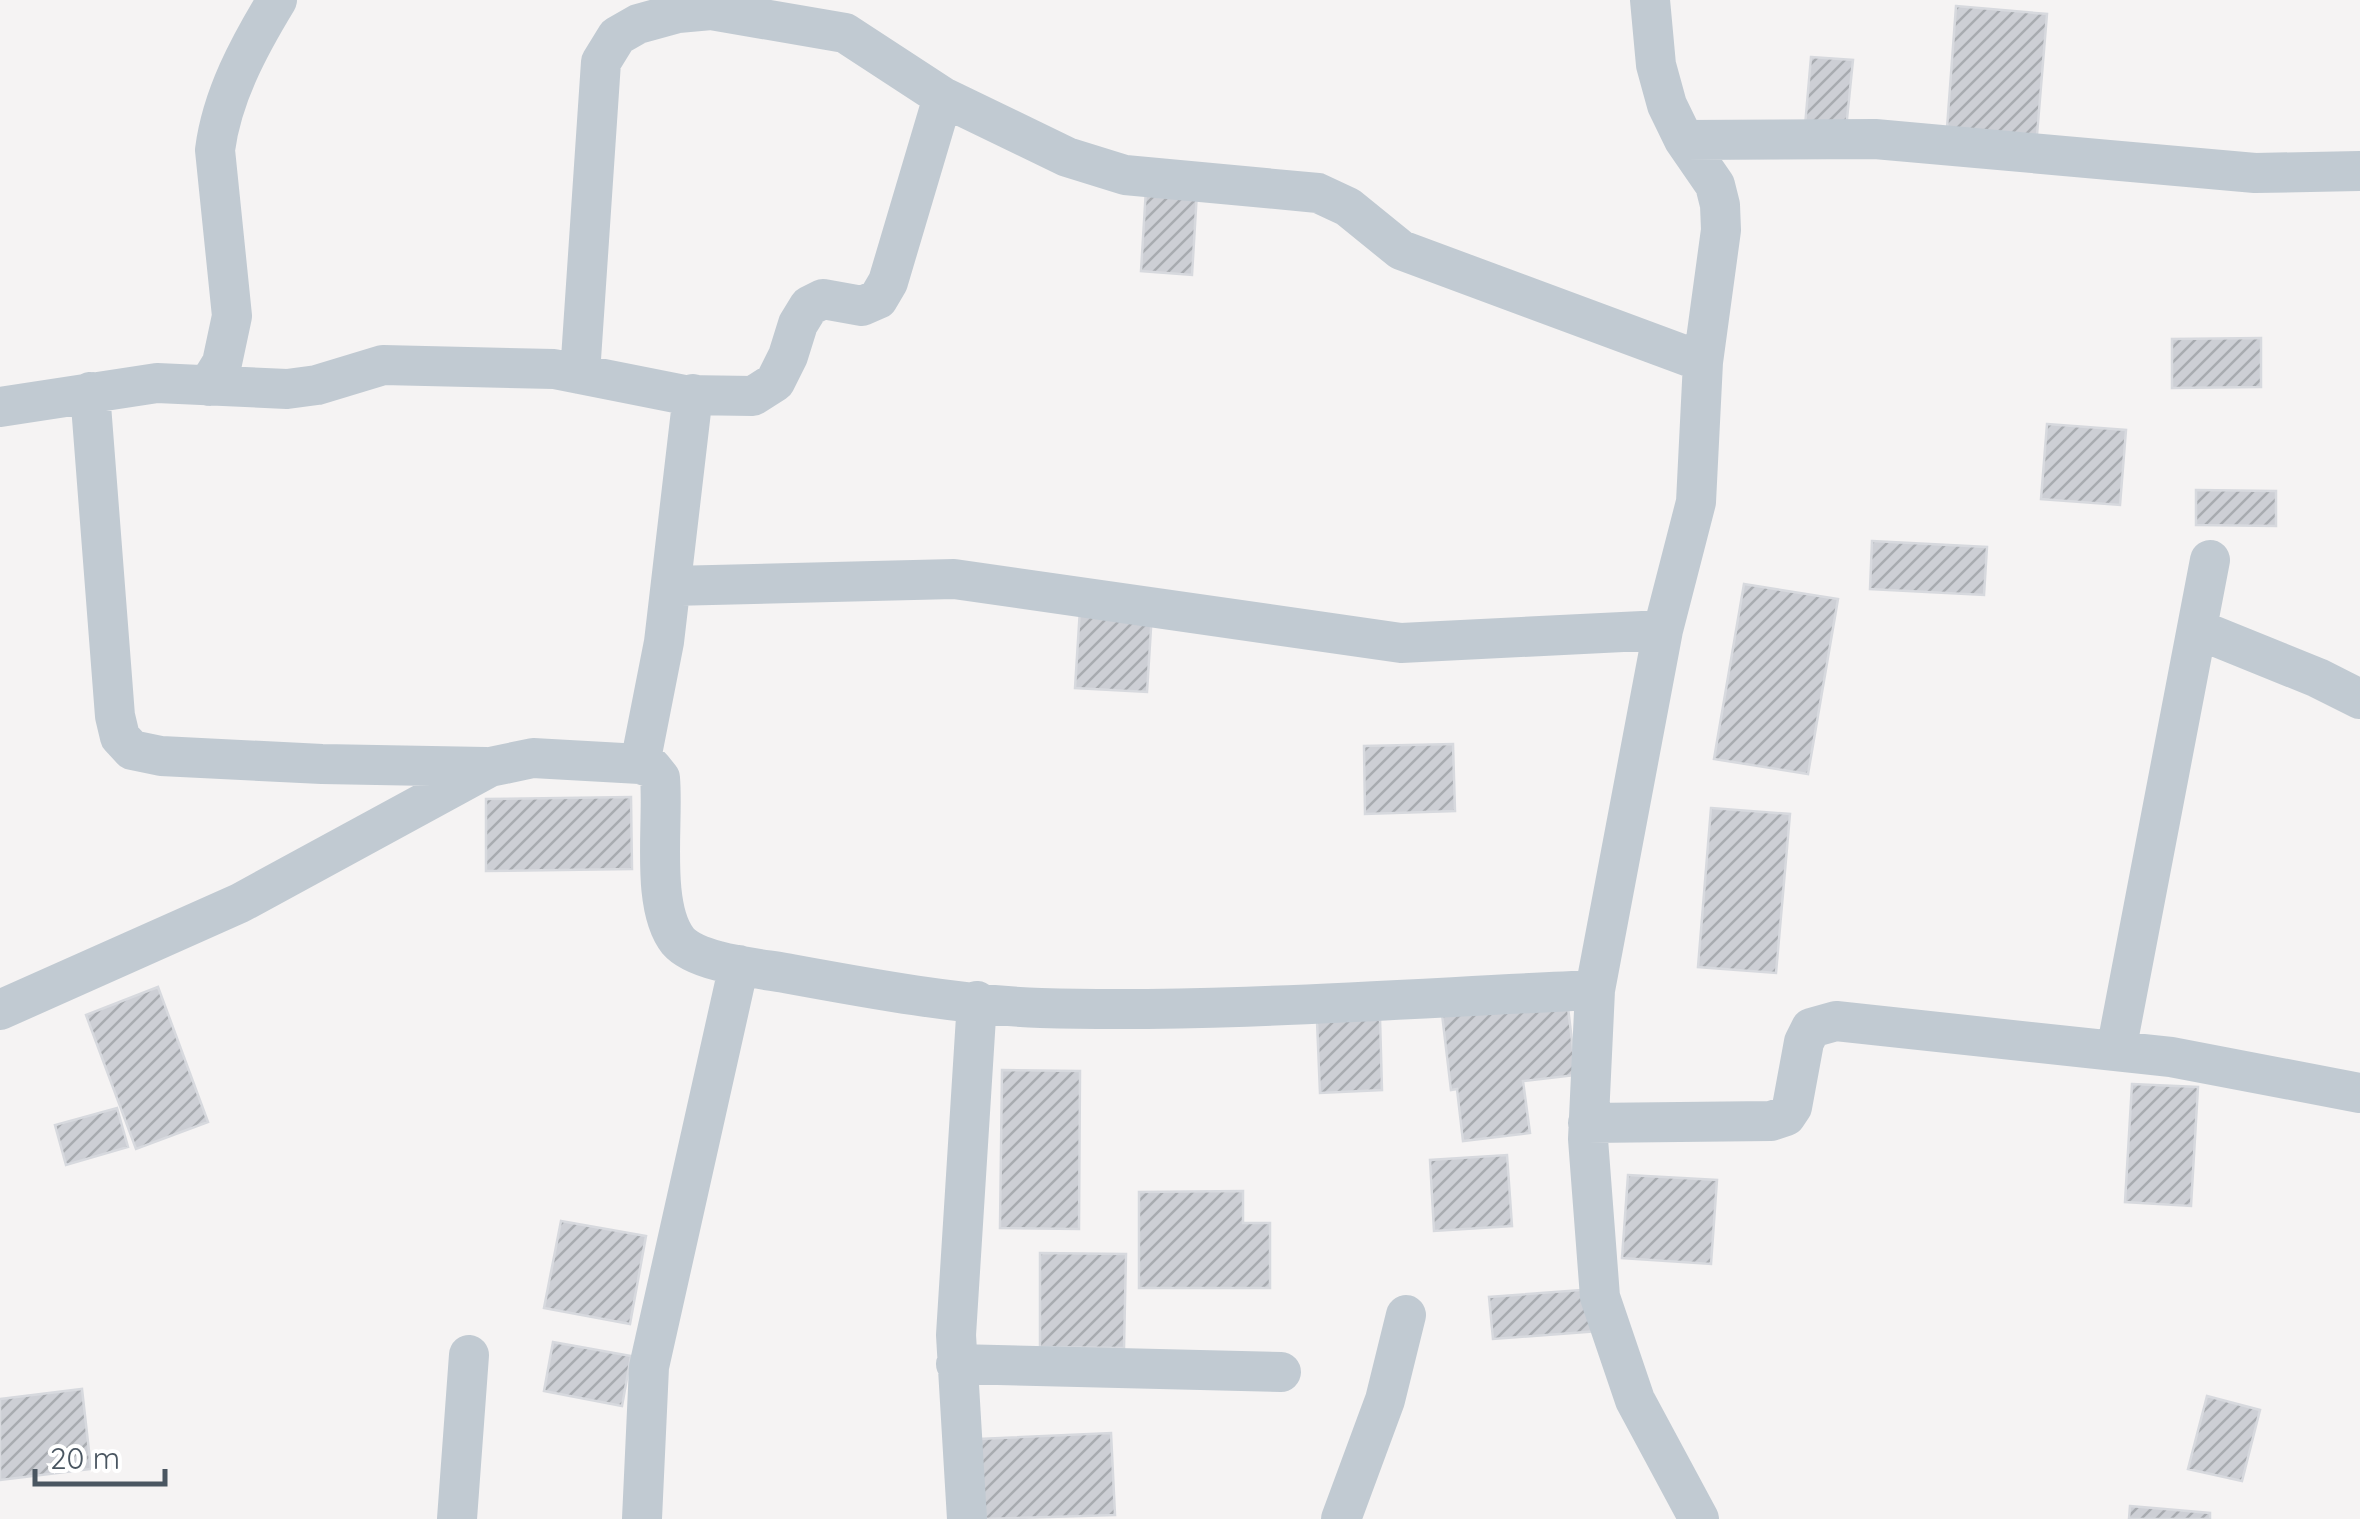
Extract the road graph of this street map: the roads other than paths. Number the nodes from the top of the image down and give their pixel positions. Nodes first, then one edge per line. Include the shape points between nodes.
1 (277, 0) edge
2 (1650, 0) edge
3 (837, 16) edge
4 (943, 97) junction
5 (1684, 140) junction
6 (2360, 171) edge
7 (1702, 362) junction
8 (580, 374) junction
9 (208, 386) junction
10 (90, 392) junction
11 (694, 394) junction
12 (0, 406) edge
13 (2210, 560) dead end
14 (672, 586) junction
15 (2198, 629) junction
16 (1662, 630) junction
17 (2360, 699) edge
18 (640, 764) junction
19 (490, 767) junction
20 (739, 965) junction
21 (1595, 990) junction
22 (977, 1002) junction
23 (0, 1010) edge
24 (2116, 1051) junction
25 (2360, 1093) edge
26 (1588, 1123) junction
27 (1406, 1315) dead end
28 (468, 1356) dead end
29 (956, 1364) junction
30 (1281, 1372) dead end
31 (457, 1519) edge
32 (642, 1519) edge
33 (966, 1519) edge
34 (1341, 1519) edge
35 (1699, 1519) edge

1 - 9 street via 218,124 214,150 232,316 222,362
2 - 5 street via 1656,66
3 - 4 street
3 - 8 street via 678,13 617,36 602,62 598,92
4 - 7 street via 1067,156 1125,175 1318,194 1348,207 1401,250
4 - 11 street via 878,299 862,306 823,299 809,306 774,382 753,396
5 - 6 street via 1875,138 2254,173
5 - 7 street via 1720,204
7 - 16 street via 1696,502
8 - 9 street via 383,365 287,389
8 - 11 street
9 - 10 street
10 - 12 street
10 - 19 street via 115,716 132,750 268,762
11 - 14 street
13 - 15 street
14 - 16 street via 954,579 1402,643
14 - 18 street
15 - 17 street
15 - 24 street
16 - 21 street
18 - 19 street via 533,758
18 - 20 street via 660,778 662,889 671,929 690,953
19 - 23 street via 240,903
20 - 22 street
20 - 32 street via 649,1366
21 - 22 street via 1244,1005 1039,1008
21 - 26 street
22 - 29 street
24 - 25 street
24 - 26 street via 1836,1022 1811,1028 1786,1116 1723,1124
26 - 35 street via 1600,1297 1635,1400
27 - 34 street via 1385,1400
28 - 31 street
29 - 30 street
29 - 33 street

